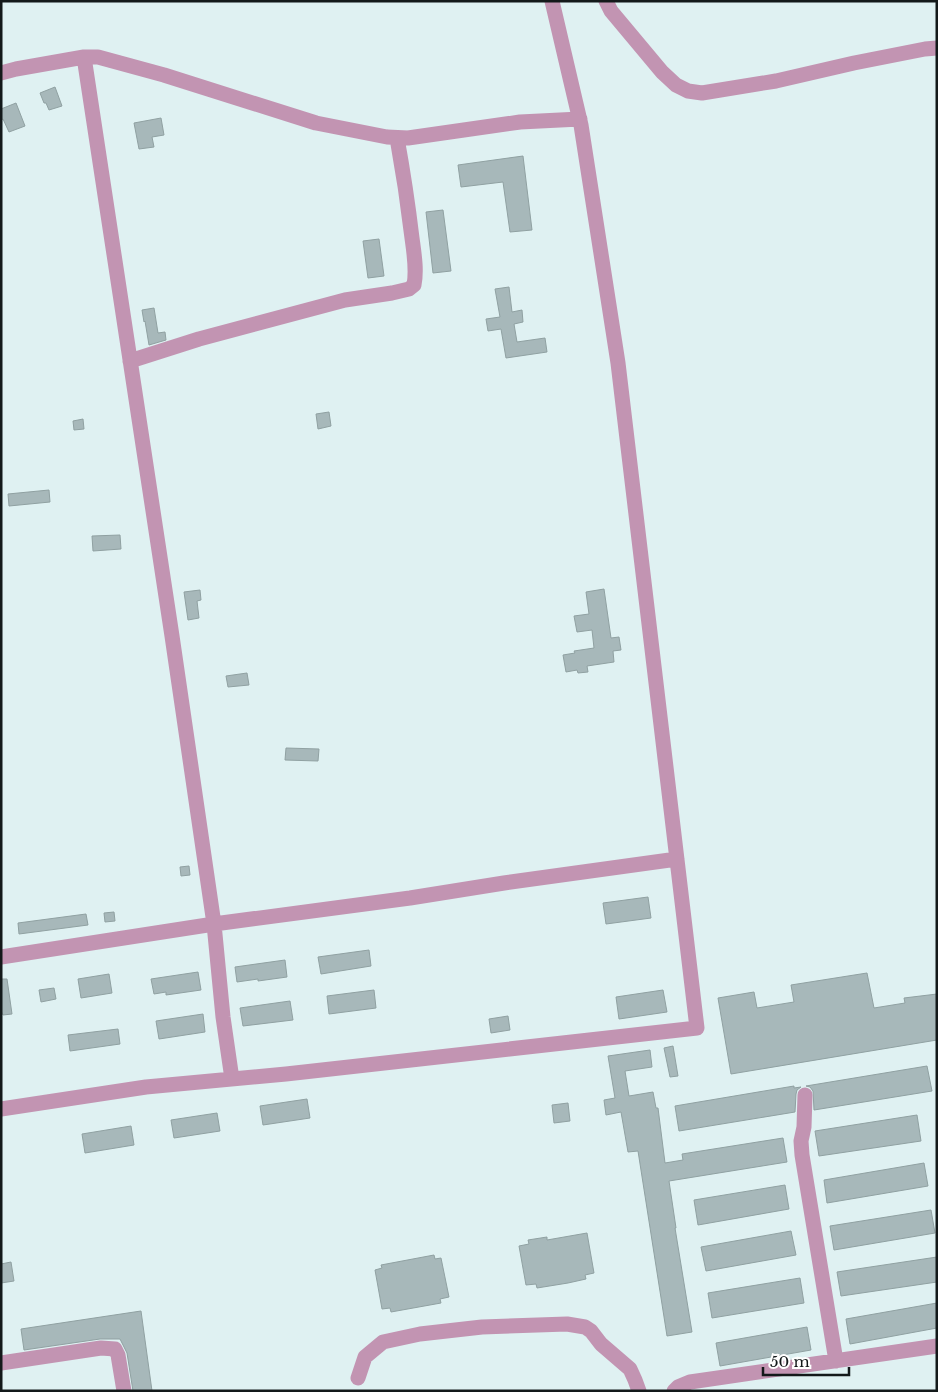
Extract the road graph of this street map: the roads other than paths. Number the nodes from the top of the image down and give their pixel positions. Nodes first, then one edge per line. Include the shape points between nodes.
1 (552, 1) edge
2 (606, 1) edge
3 (937, 48) edge
4 (84, 57) junction
5 (1, 73) edge
6 (580, 119) junction
7 (398, 138) junction
8 (130, 361) junction
9 (677, 859) junction
10 (214, 924) junction
11 (1, 957) edge
12 (232, 1079) junction
13 (805, 1095) dead end
14 (1, 1109) edge
15 (937, 1346) edge
16 (836, 1361) junction
17 (1, 1363) edge
18 (358, 1378) dead end
19 (124, 1391) edge
20 (639, 1391) edge
21 (674, 1391) edge

1 - 6 street
2 - 3 street via 662,72 676,85 702,93
4 - 5 street
4 - 7 street via 98,57 164,75 316,123
4 - 8 street
6 - 7 street via 520,122
6 - 9 street via 618,362
7 - 8 street via 407,192 414,285 392,293 345,300
8 - 10 street
9 - 10 street
9 - 12 street via 697,1028
10 - 11 street
10 - 12 street
12 - 14 street via 146,1087
13 - 16 street via 802,1155
15 - 16 street
16 - 21 street via 690,1382
17 - 19 street via 101,1348 115,1349
18 - 20 street via 364,1357 383,1342 482,1327 568,1324 590,1331 630,1370

